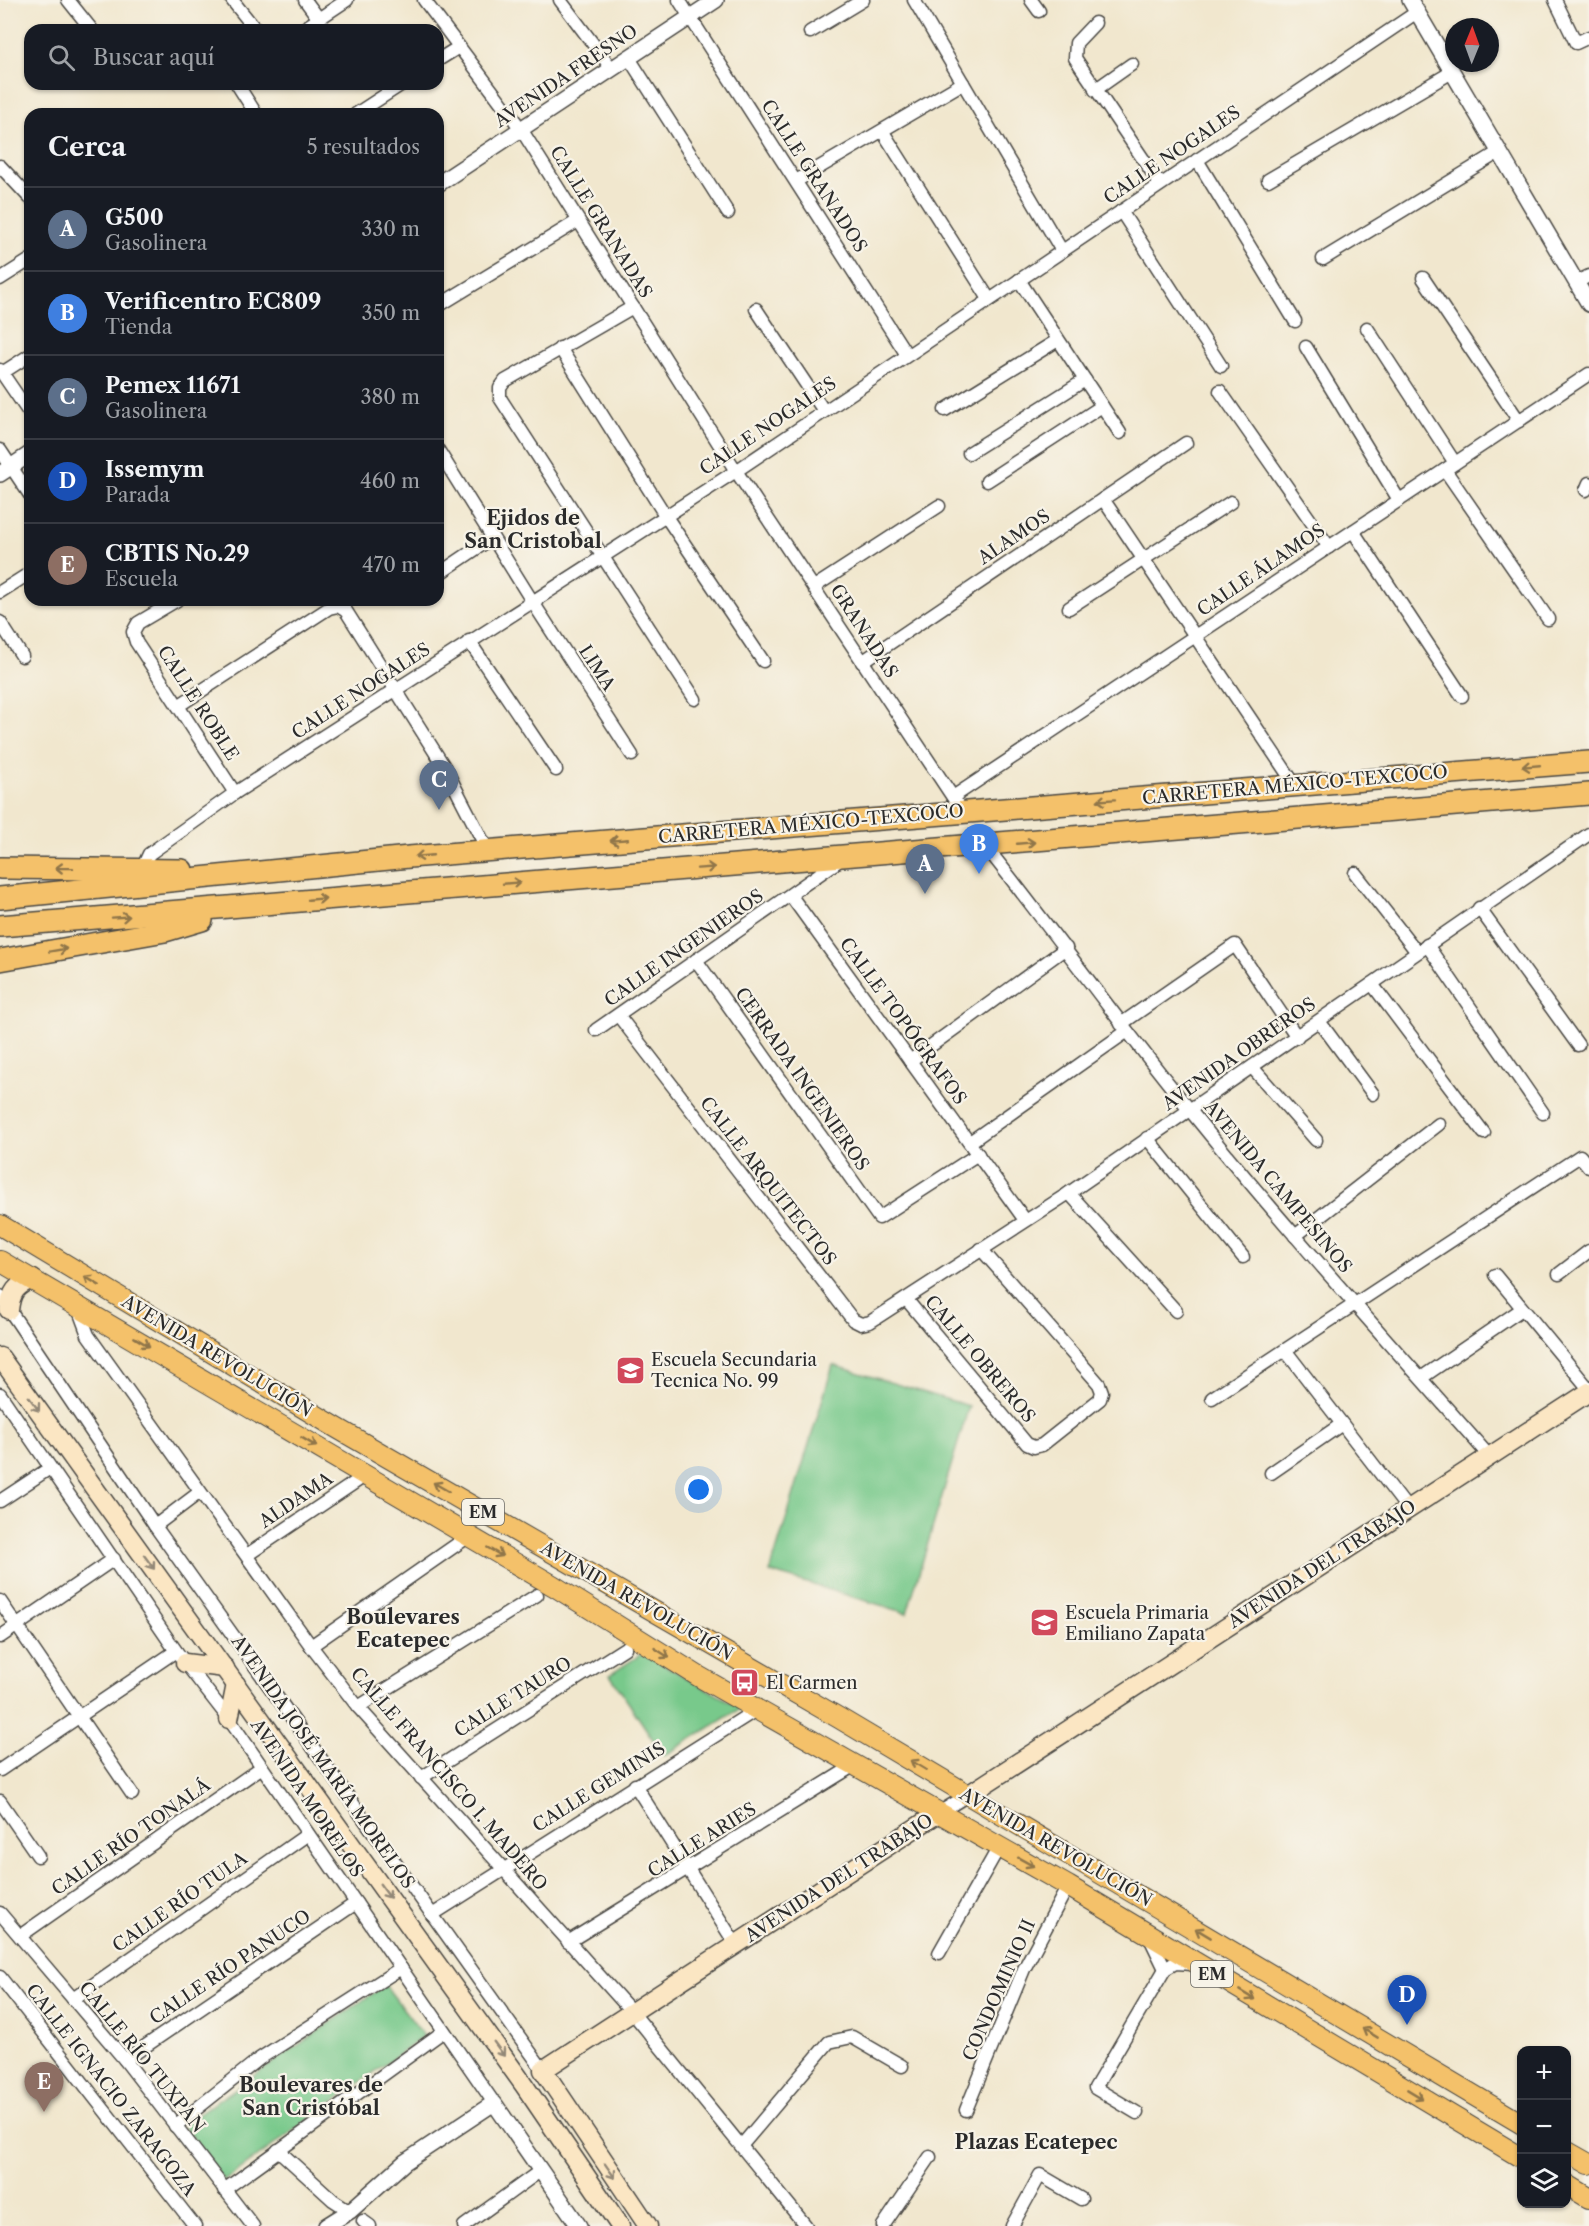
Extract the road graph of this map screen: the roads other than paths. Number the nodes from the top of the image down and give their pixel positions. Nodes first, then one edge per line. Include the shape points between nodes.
1 (68, 0) edge
2 (232, 0) edge
3 (305, 0) edge
4 (347, 0) edge
5 (424, 0) edge
6 (560, 0) edge
7 (679, 0) edge
8 (716, 0) edge
9 (863, 0) edge
10 (914, 0) edge
11 (1031, 0) edge
12 (1556, 0) edge
13 (1413, 6) edge
14 (1039, 11) dead end
15 (691, 17) junction
16 (319, 19) junction
17 (1095, 23) dead end
18 (87, 24) edge
19 (251, 24) edge
20 (311, 24) edge
21 (442, 24) edge
22 (444, 27) edge
23 (810, 32) dead end
24 (1589, 37) edge
25 (459, 47) junction
26 (444, 56) edge
27 (628, 58) junction
28 (1445, 60) edge
29 (1132, 64) dead end
30 (612, 69) junction
31 (1452, 72) joint
32 (963, 83) junction
33 (241, 90) edge
34 (393, 90) edge
35 (1095, 90) junction
36 (252, 108) edge
37 (365, 108) edge
38 (521, 129) junction
39 (882, 132) junction
40 (1499, 152) junction
41 (1197, 160) junction
42 (0, 166) edge
43 (444, 180) edge
44 (1268, 180) dead end
45 (796, 181) junction
46 (1160, 184) junction
47 (24, 192) edge
48 (1120, 211) junction
49 (728, 213) dead end
50 (578, 221) junction
51 (1062, 250) junction
52 (1323, 259) dead end
53 (24, 264) edge
54 (1423, 278) dead end
55 (0, 279) edge
56 (1582, 279) edge
57 (1019, 280) junction
58 (989, 299) junction
59 (444, 302) edge
60 (1589, 304) edge
61 (633, 307) junction
62 (756, 309) dead end
63 (1295, 321) dead end
64 (1367, 328) dead end
65 (1058, 340) junction
66 (1306, 347) dead end
67 (560, 348) junction
68 (907, 354) junction
69 (24, 359) edge
70 (1221, 366) dead end
71 (1, 372) edge
72 (1589, 374) edge
73 (1085, 380) junction
74 (1220, 391) dead end
75 (24, 405) edge
76 (1102, 406) junction
77 (945, 410) dead end
78 (824, 411) junction
79 (1519, 421) junction
80 (1120, 433) dead end
81 (1186, 443) dead end
82 (0, 450) edge
83 (969, 453) dead end
84 (24, 458) edge
85 (444, 460) edge
86 (1450, 466) junction
87 (6, 470) edge
88 (736, 471) junction
89 (987, 481) dead end
90 (24, 489) edge
91 (1103, 499) junction
92 (1399, 500) junction
93 (1231, 502) dead end
94 (939, 506) dead end
95 (665, 515) junction
96 (1353, 531) junction
97 (492, 538) junction
98 (1329, 547) junction
99 (602, 555) junction
100 (1143, 559) junction
101 (444, 570) edge
102 (24, 577) edge
103 (814, 587) junction
104 (0, 592) edge
105 (532, 602) junction
106 (167, 606) edge
107 (1069, 608) dead end
108 (1548, 619) dead end
109 (0, 622) edge
110 (1194, 636) junction
111 (469, 641) junction
112 (22, 656) dead end
113 (763, 661) dead end
114 (862, 662) junction
115 (395, 690) junction
116 (1462, 696) dead end
117 (695, 699) dead end
118 (178, 706) junction
119 (632, 755) dead end
120 (1589, 762) edge
121 (556, 770) dead end
122 (1295, 785) junction
123 (235, 793) junction
124 (1589, 794) edge
125 (957, 804) junction
126 (1587, 838) edge
127 (986, 846) junction
128 (488, 851) junction
129 (844, 857) junction
130 (0, 868) edge
131 (142, 869) junction
132 (249, 872) junction
133 (1355, 873) dead end
134 (791, 896) junction
135 (0, 898) edge
136 (259, 904) junction
137 (1479, 908) junction
138 (0, 926) edge
139 (1066, 948) junction
140 (1422, 948) junction
141 (0, 960) edge
142 (696, 960) junction
143 (1372, 984) junction
144 (618, 1015) junction
145 (1319, 1021) junction
146 (1124, 1028) junction
147 (596, 1030) dead end
148 (1297, 1037) junction
149 (1578, 1045) dead end
150 (910, 1061) junction
151 (1252, 1067) junction
152 (1373, 1094) dead end
153 (1190, 1111) junction
154 (1543, 1113) dead end
155 (1439, 1124) dead end
156 (1484, 1133) dead end
157 (1147, 1138) junction
158 (1316, 1140) dead end
159 (970, 1142) junction
160 (978, 1154) junction
161 (1589, 1167) edge
162 (1069, 1193) junction
163 (1025, 1220) junction
164 (0, 1225) edge
165 (1295, 1236) junction
166 (981, 1250) junction
167 (1589, 1251) edge
168 (1243, 1257) dead end
169 (0, 1261) edge
170 (1559, 1274) dead end
171 (1495, 1275) dead end
172 (33, 1279) junction
173 (906, 1299) junction
174 (4, 1303) edge
175 (76, 1303) junction
176 (1354, 1305) junction
177 (1522, 1309) junction
178 (1176, 1311) dead end
179 (1285, 1350) junction
180 (0, 1357) edge
181 (1421, 1378) junction
182 (1589, 1390) edge
183 (1212, 1398) dead end
184 (2, 1400) edge
185 (1342, 1424) junction
186 (1489, 1456) junction
187 (50, 1468) junction
188 (1271, 1473) dead end
189 (366, 1476) junction
190 (200, 1492) junction
191 (0, 1501) edge
192 (1407, 1508) junction
193 (155, 1526) junction
194 (469, 1536) junction
195 (247, 1555) junction
196 (114, 1559) junction
197 (537, 1595) dead end
198 (0, 1600) edge
199 (17, 1625) junction
200 (0, 1636) edge
201 (311, 1646) junction
202 (625, 1648) dead end
203 (180, 1657) junction
204 (225, 1668) junction
205 (236, 1684) junction
206 (358, 1707) junction
207 (756, 1710) junction
208 (79, 1716) junction
209 (229, 1719) junction
210 (853, 1766) junction
211 (262, 1767) junction
212 (0, 1770) edge
213 (421, 1778) junction
214 (635, 1785) junction
215 (132, 1794) dead end
216 (968, 1795) junction
217 (0, 1801) edge
218 (937, 1814) junction
219 (308, 1834) junction
220 (999, 1847) junction
221 (38, 1856) dead end
222 (504, 1868) junction
223 (690, 1868) junction
224 (1068, 1886) junction
225 (356, 1904) junction
226 (0, 1913) edge
227 (432, 1915) junction
228 (20, 1936) junction
229 (1147, 1936) junction
230 (568, 1942) junction
231 (736, 1945) junction
232 (939, 1953) dead end
233 (1197, 1965) junction
234 (401, 1968) junction
235 (1165, 1969) junction
236 (0, 1977) edge
237 (73, 1999) junction
238 (632, 2012) junction
239 (444, 2031) junction
240 (125, 2060) junction
241 (902, 2066) dead end
242 (543, 2070) junction
243 (524, 2085) junction
244 (494, 2103) junction
245 (966, 2110) dead end
246 (1137, 2113) dead end
247 (1517, 2121) edge
248 (174, 2126) junction
249 (587, 2138) junction
250 (742, 2145) junction
251 (278, 2150) junction
252 (1571, 2154) edge
253 (1517, 2156) edge
254 (930, 2157) dead end
255 (1589, 2164) edge
256 (540, 2171) junction
257 (1571, 2187) edge
258 (224, 2190) junction
259 (1589, 2198) edge
260 (1081, 2199) dead end
261 (350, 2211) junction
262 (195, 2226) edge
263 (253, 2226) edge
264 (326, 2226) edge
265 (464, 2226) edge
266 (579, 2226) edge
267 (620, 2226) edge
268 (648, 2226) edge
269 (806, 2226) edge
270 (883, 2226) edge
271 (1012, 2226) edge

1 - 18 street
2 - 19 street
3 - 16 street
4 - 16 street
5 - 21 street, CALLE GRANADAS
6 - 30 street
7 - 15 street, CALLE GRANADOS
8 - 15 street, AVENIDA FRESNO
9 - 23 street
10 - 32 street
11 - 14 street
12 - 24 street via 1576,43
13 - 28 street
13 - 41 street, CALLE NOGALES
15 - 27 street, AVENIDA FRESNO
15 - 45 street, CALLE GRANADOS
16 - 20 street
17 - 35 street via 1076,43 1075,58
22 - 25 street, CALLE GRANADAS
25 - 26 street
25 - 38 street, CALLE GRANADAS
27 - 30 street, AVENIDA FRESNO
27 - 49 street
29 - 35 street
30 - 38 street, AVENIDA FRESNO
31 - 40 street
31 - 44 street
32 - 39 street
32 - 51 street
33 - 36 street
34 - 37 street
35 - 46 street
38 - 43 street, AVENIDA FRESNO
38 - 50 street, CALLE GRANADAS
39 - 45 street
39 - 58 street
40 - 52 street
40 - 56 street
41 - 46 street, CALLE NOGALES
41 - 63 street
42 - 47 street
45 - 68 street, CALLE GRANADOS
46 - 48 street, CALLE NOGALES
48 - 51 street, CALLE NOGALES
48 - 70 street
50 - 59 street
50 - 61 street, CALLE GRANADAS
51 - 57 street, CALLE NOGALES
53 - 55 street
54 - 79 street
56 - 60 street
57 - 58 street, CALLE NOGALES
57 - 65 street
58 - 68 street, CALLE NOGALES
61 - 67 street
61 - 88 street, CALLE GRANADAS
62 - 78 street
64 - 86 street
65 - 73 street
65 - 77 street
66 - 92 street
67 - 95 street
67 - 99 street via 505,381 500,398
68 - 78 street, CALLE NOGALES
69 - 71 street
71 - 75 street
72 - 79 street, CALLE ÁLAMOS
73 - 76 street
73 - 83 street
74 - 98 street
76 - 80 street
76 - 89 street
78 - 88 street, CALLE NOGALES
79 - 86 street, CALLE ÁLAMOS
81 - 91 street, ALAMOS
82 - 87 street
84 - 87 street
85 - 97 street, LIMA
86 - 92 street, CALLE ÁLAMOS
86 - 108 street
87 - 90 street
88 - 95 street, CALLE NOGALES
88 - 103 street, GRANADAS
91 - 100 street
91 - 114 street, ALAMOS
92 - 96 street, CALLE ÁLAMOS
93 - 100 street
94 - 103 street
95 - 99 street, CALLE NOGALES
95 - 113 street
96 - 98 street, CALLE ÁLAMOS
96 - 116 street
97 - 101 street
97 - 105 street, LIMA
98 - 110 street, CALLE ÁLAMOS
99 - 105 street, CALLE NOGALES
99 - 117 street
100 - 107 street
100 - 110 street
102 - 104 street
103 - 114 street, GRANADAS
105 - 111 street, CALLE NOGALES
105 - 119 street, LIMA
106 - 118 street, CALLE ROBLE via 138,623 133,632
109 - 112 street
110 - 122 street
110 - 125 street, CALLE ÁLAMOS
111 - 115 street, CALLE NOGALES
111 - 121 street
114 - 125 street, GRANADAS
115 - 118 street via 346,611 338,606 328,608
115 - 123 street, CALLE NOGALES
115 - 128 street via 445,768
118 - 123 street, CALLE ROBLE
120 -> 122 highway, CARRETERA MÉXICO-TEXCOCO
122 -> 125 highway, CARRETERA MÉXICO-TEXCOCO
123 - 131 street, CALLE NOGALES via 149,854
127 -> 124 highway, CARRETERA MÉXICO-TEXCOCO
125 -> 128 highway, CARRETERA MÉXICO-TEXCOCO
126 - 137 street, AVENIDA OBREROS
127 - 129 highway, CARRETERA MÉXICO-TEXCOCO
127 - 139 street, AVENIDA CAMPESINOS
128 -> 132 highway, CARRETERA MÉXICO-TEXCOCO
129 - 134 street
136 -> 129 highway, CARRETERA MÉXICO-TEXCOCO
131 -> 130 highway
131 - 132 highway
132 - 135 highway
133 - 140 street
134 - 142 street, CALLE INGENIEROS
134 - 150 street, CALLE TOPÓGRAFOS
138 -> 136 highway
141 -> 136 highway via 165,931
137 - 140 street, AVENIDA OBREROS
137 - 149 street
139 - 146 street, AVENIDA CAMPESINOS
139 - 150 street
140 - 143 street, AVENIDA OBREROS
140 - 154 street
142 - 144 street, CALLE INGENIEROS
142 - 160 street, CERRADA INGENIEROS via 879,1218
143 - 145 street, AVENIDA OBREROS
143 - 156 street
144 - 147 street, CALLE INGENIEROS
144 - 173 street, CALLE ARQUITECTOS via 853,1320 861,1324 870,1322
145 - 148 street, AVENIDA OBREROS
145 - 152 street
146 - 148 street via 1235,945
146 - 153 street, AVENIDA CAMPESINOS
146 - 159 street
148 - 151 street, AVENIDA OBREROS
150 - 159 street, CALLE TOPÓGRAFOS
151 - 153 street, AVENIDA OBREROS
151 - 158 street
153 - 157 street, AVENIDA OBREROS
153 - 165 street, AVENIDA CAMPESINOS
155 - 165 street
157 - 162 street, AVENIDA OBREROS
157 - 168 street
159 - 160 street, CALLE TOPÓGRAFOS
160 - 163 street, CALLE TOPÓGRAFOS
161 - 176 street via 1580,1156
162 - 163 street, AVENIDA OBREROS
162 - 178 street
163 - 166 street, AVENIDA OBREROS
216 -> 164 main road, AVENIDA REVOLUCIÓN / EM via 337,1428
165 - 176 street, AVENIDA CAMPESINOS
166 - 173 street, AVENIDA OBREROS
166 - 173 street, CALLE OBREROS via 1102,1392 1100,1399 1042,1444 1027,1444
167 - 170 street
169 - 172 main road, AVENIDA REVOLUCIÓN / EM
171 - 177 street
172 - 174 main road via 19,1284
172 - 175 main road, AVENIDA REVOLUCIÓN / EM
174 - 193 street, AVENIDA JOSÉ MARÍA MORELOS
175 -> 189 main road, AVENIDA REVOLUCIÓN / EM
175 - 190 street, CALLE FRANCISCO I. MADERO via 88,1335
176 - 179 street
176 - 181 street, AVENIDA CAMPESINOS
177 - 181 street
177 - 182 street
179 - 183 street
179 - 185 street
180 -> 204 main road, AVENIDA JOSÉ MARÍA MORELOS
181 - 186 street, AVENIDA CAMPESINOS
182 - 186 main road, AVENIDA DEL TRABAJO
184 - 187 street, AVENIDA MORELOS
185 - 188 street
185 - 192 street
186 - 192 main road, AVENIDA DEL TRABAJO
187 - 191 street
187 - 196 street, AVENIDA MORELOS
189 - 194 main road, AVENIDA REVOLUCIÓN / EM
189 - 195 street, ALDAMA
190 - 193 street
190 - 195 street, CALLE FRANCISCO I. MADERO
192 - 216 main road, AVENIDA DEL TRABAJO
193 - 227 street, AVENIDA JOSÉ MARÍA MORELOS
194 - 201 street
194 -> 207 main road, AVENIDA REVOLUCIÓN / EM
195 - 201 street, CALLE FRANCISCO I. MADERO
196 - 199 street
196 - 203 street, AVENIDA MORELOS
197 - 206 street
198 - 199 street
199 - 200 street
199 - 208 street
201 - 206 street, CALLE FRANCISCO I. MADERO
202 - 213 street, CALLE TAURO
203 - 204 main road
203 - 208 street
203 - 209 street, AVENIDA MORELOS
204 - 205 main road, AVENIDA JOSÉ MARÍA MORELOS
205 - 209 main road
205 -> 243 main road, AVENIDA JOSÉ MARÍA MORELOS
206 - 213 street, CALLE FRANCISCO I. MADERO
207 - 210 main road, AVENIDA REVOLUCIÓN / EM
207 - 214 street, CALLE GEMINIS
208 - 212 street
208 - 215 street
209 - 211 street, AVENIDA MORELOS
210 - 218 main road, AVENIDA REVOLUCIÓN / EM
210 - 223 street, CALLE ARIES
211 - 219 street, AVENIDA MORELOS
211 - 228 street, CALLE RÍO TONALÁ
213 - 222 street, CALLE FRANCISCO I. MADERO
214 - 222 street, CALLE GEMINIS
214 - 223 street
216 - 218 street, AVENIDA DEL TRABAJO
247 -> 216 main road, AVENIDA REVOLUCIÓN / EM
217 - 221 street
218 - 220 main road, AVENIDA REVOLUCIÓN / EM
218 - 231 main road, AVENIDA DEL TRABAJO
219 - 225 street, AVENIDA MORELOS
219 - 237 street, CALLE RÍO TULA
220 -> 224 main road, AVENIDA REVOLUCIÓN / EM
220 - 232 street
222 - 227 street, CALLE GEMINIS
222 - 230 street, CALLE FRANCISCO I. MADERO
223 - 230 street, CALLE ARIES
223 - 231 street
224 - 229 main road, AVENIDA REVOLUCIÓN / EM
224 - 245 street, CONDOMINIO II via 1024,1969
225 - 234 street, AVENIDA MORELOS
225 - 240 street, CALLE RÍO PANUCO
226 - 228 street, CALLE RÍO TUXPAN
227 - 242 street, AVENIDA JOSÉ MARÍA MORELOS
228 - 237 street, CALLE RÍO TUXPAN
229 - 233 main road, AVENIDA REVOLUCIÓN / EM
229 - 235 street
230 - 238 street, CALLE FRANCISCO I. MADERO
231 - 238 main road, AVENIDA DEL TRABAJO
233 - 235 street via 1184,1962
233 -> 253 main road, AVENIDA REVOLUCIÓN / EM
234 - 239 street, AVENIDA MORELOS
234 - 248 street via 259,2059
235 - 246 street via 1095,2088
236 - 262 street, CALLE IGNACIO ZARAGOZA
237 - 240 street, CALLE RÍO TUXPAN
238 - 242 main road, AVENIDA DEL TRABAJO
238 - 250 street, CALLE FRANCISCO I. MADERO
239 - 244 street, AVENIDA MORELOS
239 - 251 street
240 - 248 street, CALLE RÍO TUXPAN
241 - 250 street via 852,2037 829,2042
242 - 249 main road, AVENIDA JOSÉ MARÍA MORELOS
243 - 249 main road
243 - 267 main road, AVENIDA JOSÉ MARÍA MORELOS
244 - 256 street, AVENIDA MORELOS
244 - 261 street via 405,2162
248 - 258 street, CALLE RÍO TUXPAN
249 -> 268 main road, AVENIDA JOSÉ MARÍA MORELOS
250 - 269 street, CALLE FRANCISCO I. MADERO
251 - 258 street
251 - 261 street
252 - 255 main road
254 - 270 street
256 - 265 street
256 - 266 street, AVENIDA MORELOS
257 - 259 main road
258 - 263 street, CALLE RÍO TUXPAN
260 - 271 street via 1040,2175
261 - 264 street

